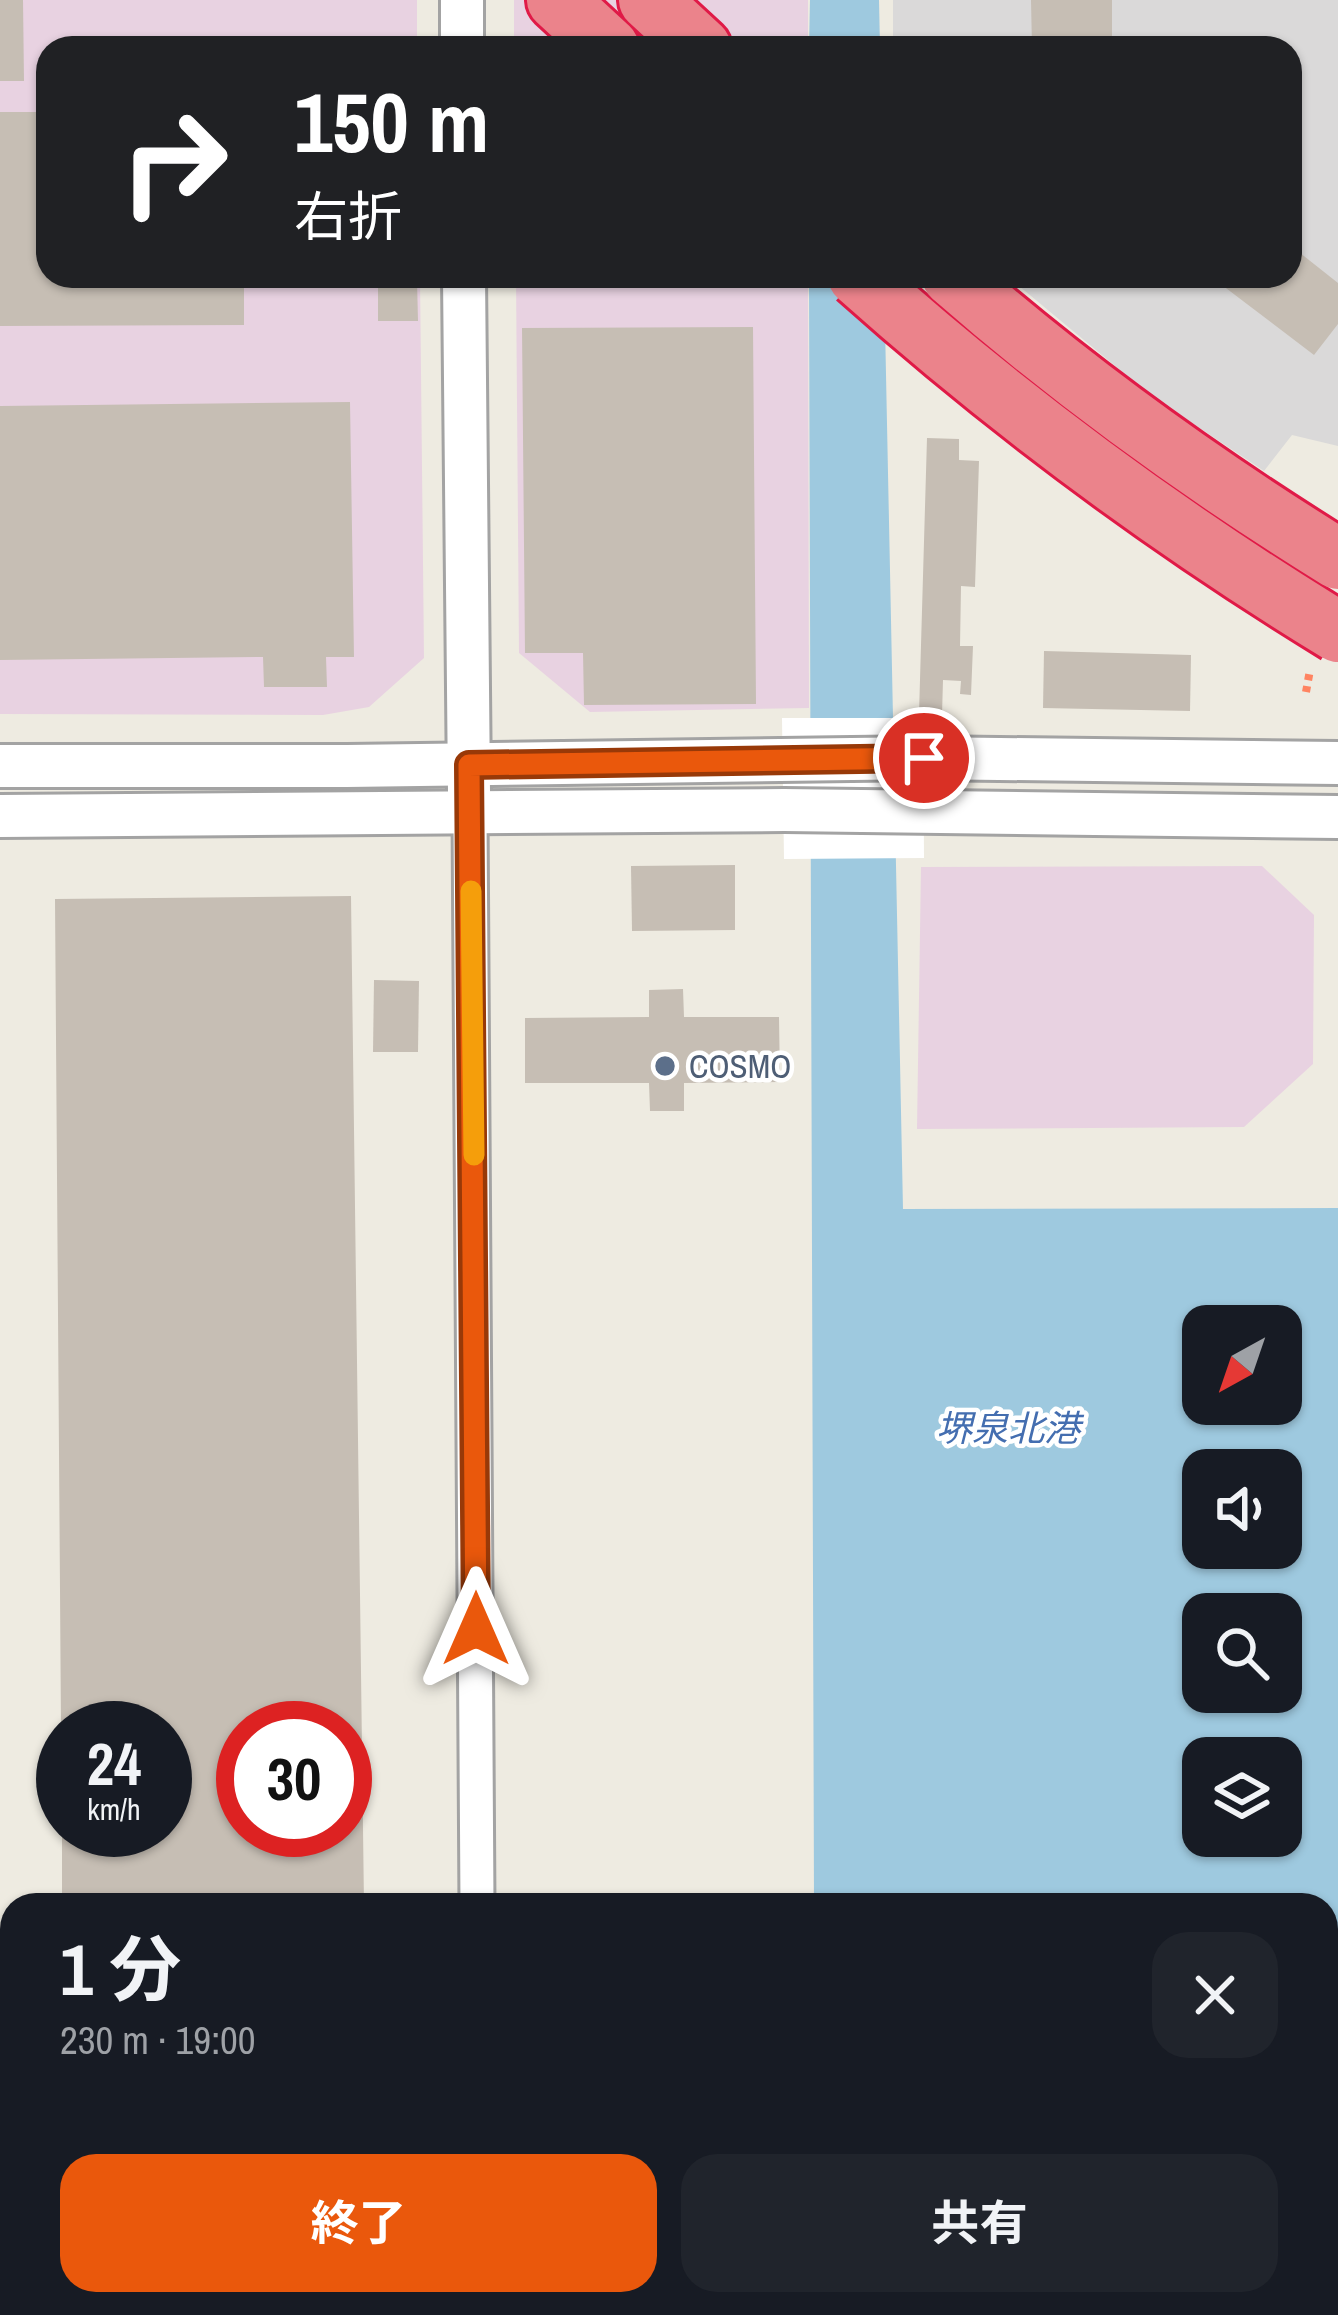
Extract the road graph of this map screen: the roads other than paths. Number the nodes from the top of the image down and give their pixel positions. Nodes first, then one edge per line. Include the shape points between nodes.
1 (462, 0) edge
2 (556, 0) edge
3 (650, 0) edge
4 (462, 36) edge
5 (596, 36) edge
6 (688, 36) edge
7 (464, 288) edge
8 (871, 288) edge
9 (967, 288) edge
10 (1338, 559) edge
11 (1338, 632) edge
12 (1338, 763) edge
13 (469, 765) junction
14 (0, 766) edge
15 (470, 815) junction
16 (0, 816) edge
17 (1338, 817) edge
18 (477, 1893) edge

1 - 4 street
2 - 5 highway
3 - 6 highway
7 - 13 street
8 - 11 highway, bridge via 1080,461
9 - 10 highway, bridge via 1115,409
12 - 13 street
13 - 14 street
13 - 15 street
15 - 16 street
15 - 17 street
15 - 18 street

